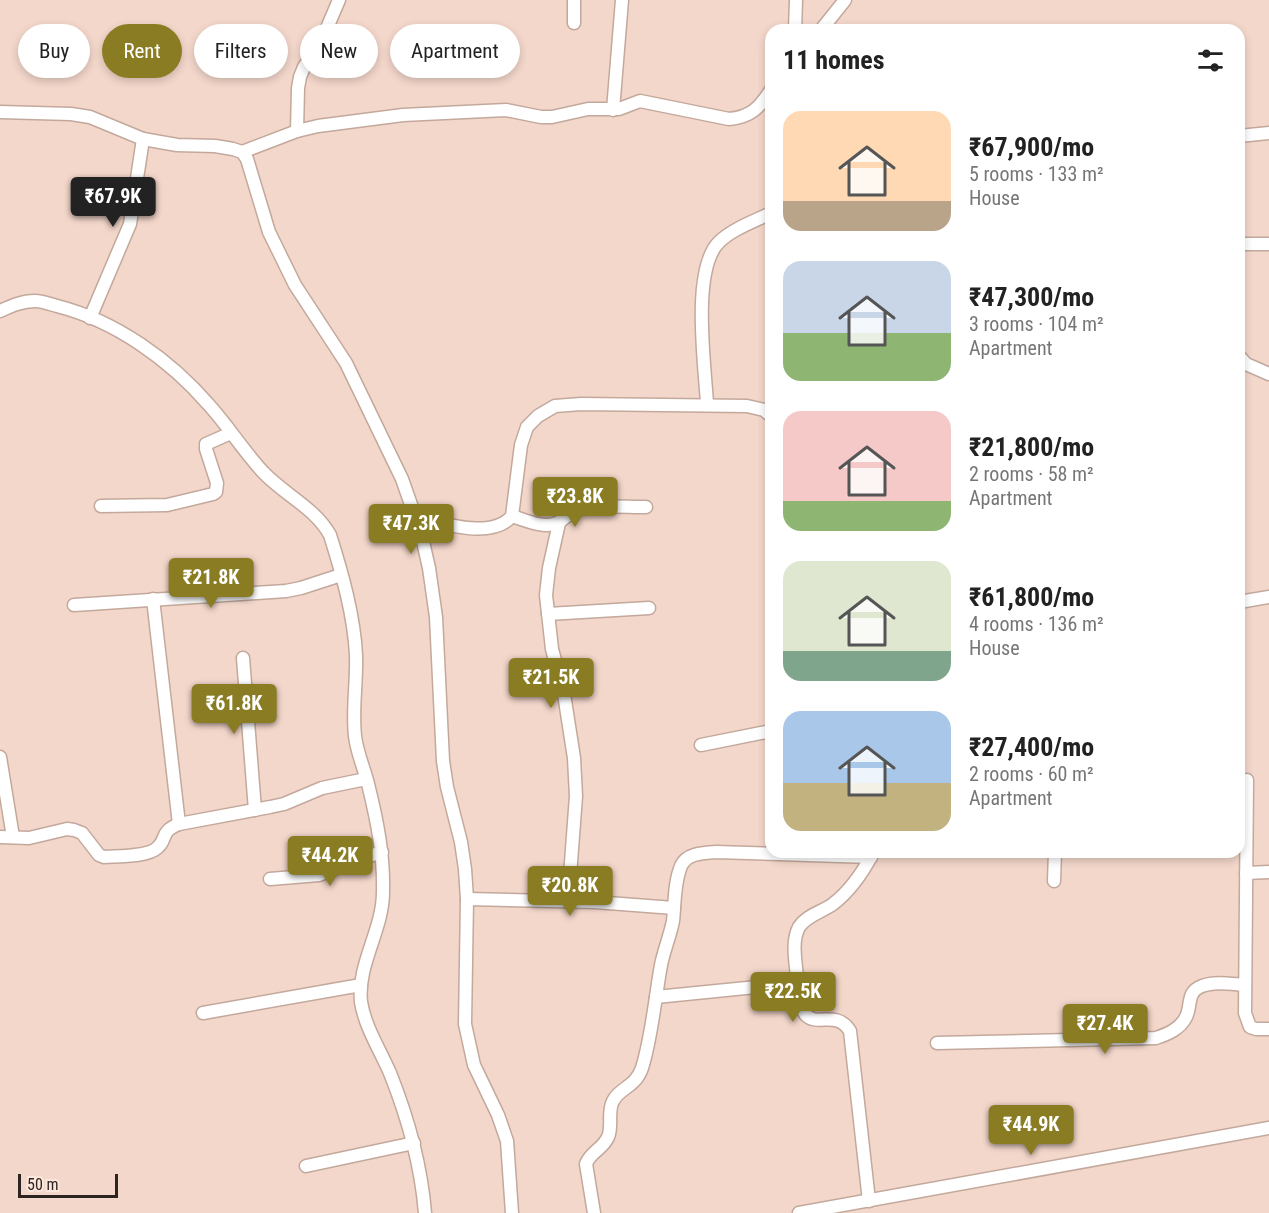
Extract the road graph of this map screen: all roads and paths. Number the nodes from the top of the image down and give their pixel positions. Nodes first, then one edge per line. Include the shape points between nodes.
1 (339, 0) edge
2 (574, 0) edge
3 (622, 0) edge
4 (795, 0) edge
5 (846, 0) edge
6 (574, 23) dead end
7 (795, 24) edge
8 (825, 24) edge
9 (765, 98) edge
10 (613, 110) junction
11 (0, 112) edge
12 (297, 131) junction
13 (1269, 133) edge
14 (1245, 135) edge
15 (143, 139) junction
16 (242, 152) junction
17 (765, 216) edge
18 (1245, 244) edge
19 (1269, 244) edge
20 (0, 311) edge
21 (90, 318) junction
22 (1245, 363) edge
23 (1269, 374) edge
24 (707, 404) junction
25 (765, 411) edge
26 (231, 433) junction
27 (101, 506) dead end
28 (646, 507) dead end
29 (512, 516) junction
30 (416, 518) junction
31 (559, 523) junction
32 (341, 575) junction
33 (1269, 597) edge
34 (153, 599) junction
35 (1245, 601) edge
36 (74, 605) dead end
37 (649, 608) dead end
38 (548, 614) junction
39 (243, 658) dead end
40 (765, 732) edge
41 (701, 746) dead end
42 (0, 757) edge
43 (366, 779) junction
44 (1247, 780) dead end
45 (255, 810) junction
46 (178, 824) junction
47 (0, 837) edge
48 (13, 837) junction
49 (382, 852) junction
50 (765, 853) edge
51 (870, 858) edge
52 (1055, 858) edge
53 (1269, 872) edge
54 (1246, 873) junction
55 (270, 879) dead end
56 (1054, 881) dead end
57 (467, 899) junction
58 (568, 902) junction
59 (674, 908) junction
60 (797, 983) junction
61 (361, 985) junction
62 (1245, 985) junction
63 (656, 997) junction
64 (203, 1013) dead end
65 (1269, 1029) edge
66 (937, 1043) dead end
67 (1269, 1128) edge
68 (414, 1143) junction
69 (306, 1166) dead end
70 (869, 1201) junction
71 (425, 1213) edge
72 (512, 1213) edge
73 (594, 1213) edge
74 (799, 1213) edge

1 - 12 street via 300,77
2 - 6 street
3 - 10 street
4 - 7 street
5 - 8 street
9 - 10 street via 751,114 729,119 640,101
10 - 12 street via 588,108 552,117 506,110 403,115
11 - 15 street via 90,117
12 - 16 street
13 - 14 street
15 - 16 street
15 - 21 street via 130,224
16 - 30 street via 269,232 296,285 346,363 402,479
17 - 24 street via 719,242 704,270
18 - 19 street
20 - 21 street via 37,301
21 - 26 street via 115,329 167,363
22 - 23 street
24 - 25 street
24 - 29 street via 555,406 528,427 521,445
26 - 27 street via 206,444 217,483 213,494 167,505
26 - 32 street via 280,489 324,524
28 - 31 street via 585,508 571,512
29 - 30 street via 498,527 487,529
29 - 31 street via 544,525
30 - 57 street via 436,617 443,761 461,842
31 - 38 street via 549,568
32 - 34 street via 286,591
32 - 43 street via 353,627 354,718
33 - 35 street
34 - 36 street
34 - 46 street
37 - 38 street
38 - 58 street via 574,758 576,796
39 - 45 street
40 - 41 street
42 - 48 street
43 - 45 street via 322,788 284,804
43 - 49 street
44 - 54 street
45 - 46 street
46 - 48 street via 166,831 154,851 104,857 82,832 67,829 37,837
47 - 48 street
49 - 55 street via 319,875
49 - 61 street via 382,909
50 - 59 street via 716,852 687,858 681,866
51 - 60 street via 839,899 799,928 794,947
52 - 56 street
53 - 54 street
54 - 62 street
57 - 58 street
57 - 72 street via 465,1024 474,1065 507,1141
58 - 59 street
59 - 63 street
60 - 63 street
60 - 70 street via 805,1013 811,1018 839,1020 850,1031
61 - 64 street
61 - 68 street via 366,1022 389,1071
62 - 65 street via 1246,1021 1250,1027
62 - 66 street via 1215,983 1200,987 1190,996 1187,1016 1179,1027 1156,1038
63 - 73 street via 638,1077 611,1103 607,1139 585,1164
67 - 70 street
68 - 69 street
68 - 71 street
70 - 74 street

